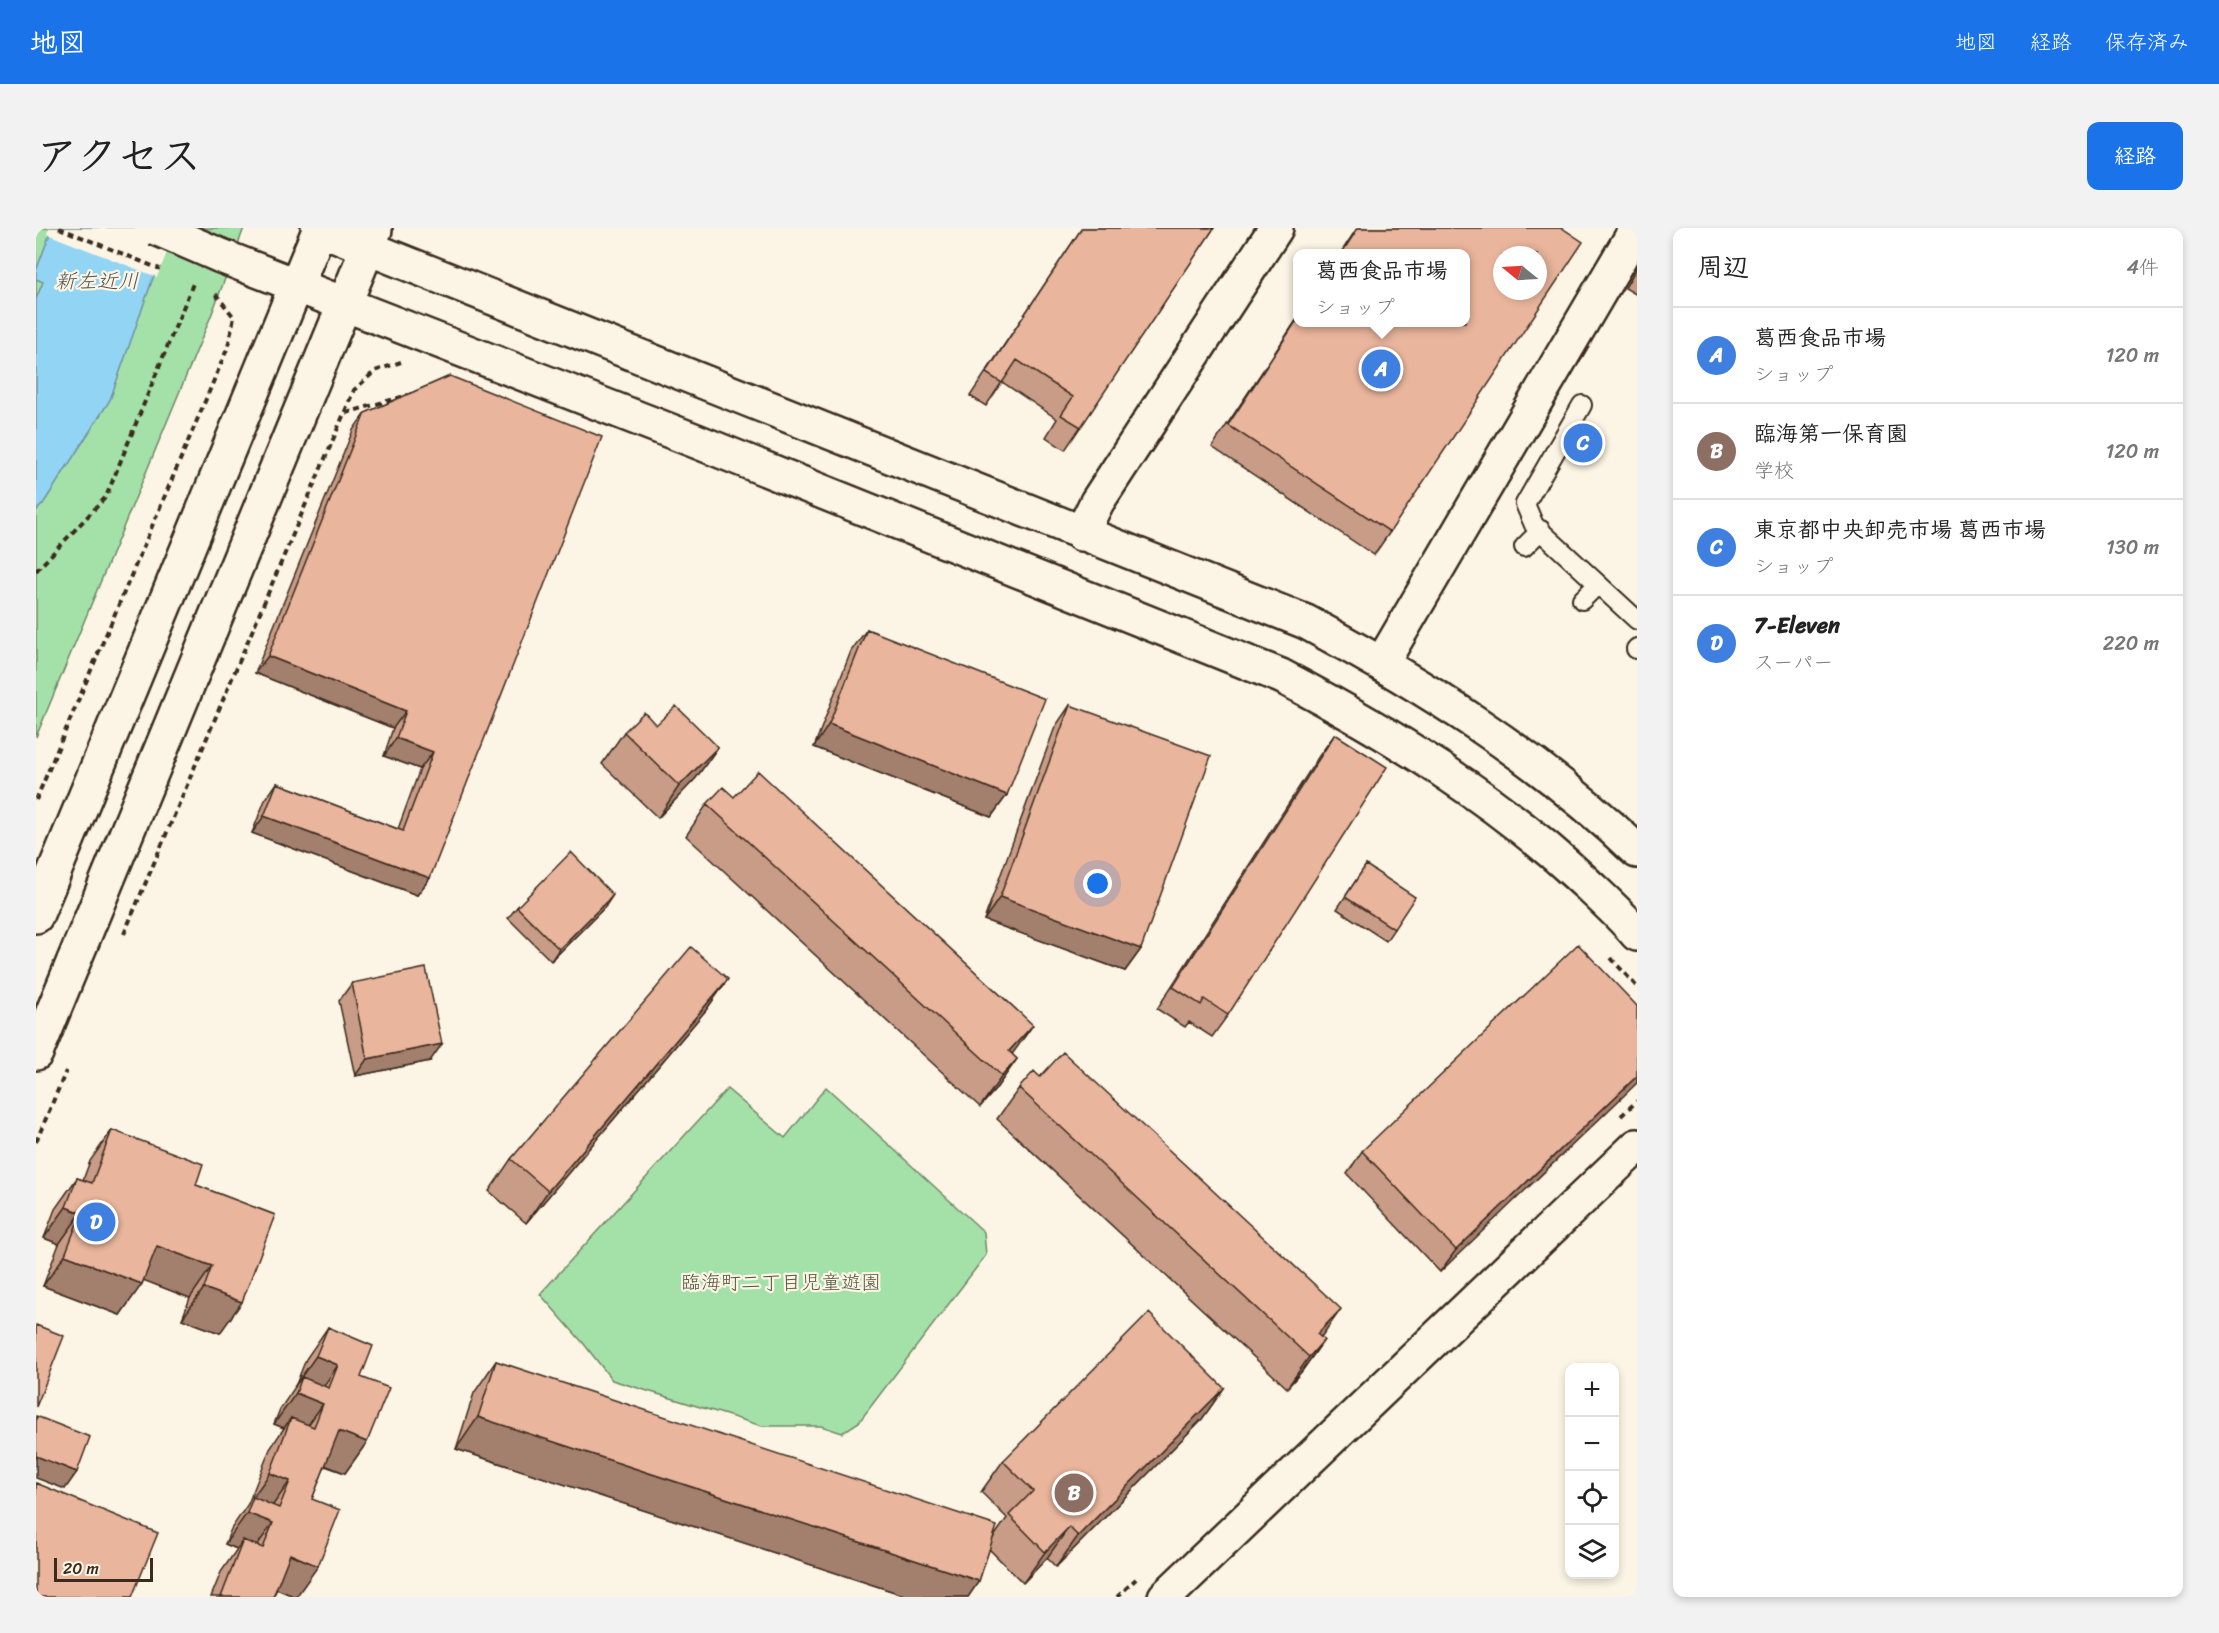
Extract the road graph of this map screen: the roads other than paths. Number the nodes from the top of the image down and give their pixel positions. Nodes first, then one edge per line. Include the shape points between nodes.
1 (156, 228) edge
2 (319, 228) edge
3 (1276, 228) edge
4 (1637, 228) edge
5 (371, 238) edge
6 (297, 285) junction
7 (345, 304) junction
8 (1582, 405) dead end
9 (1541, 531) junction
10 (1081, 534) junction
11 (1524, 547) dead end
12 (1598, 584) junction
13 (1582, 600) dead end
14 (1637, 620) edge
15 (1382, 663) junction
16 (1637, 851) edge
17 (36, 916) edge
18 (1637, 933) edge
19 (36, 1053) edge
20 (1637, 1146) edge
21 (1165, 1597) edge

1 - 6 street, bridge via 209,264
2 - 5 street
2 - 6 street
3 - 10 street via 1097,502
4 - 15 street
5 - 7 street
5 - 10 street
6 - 7 street
6 - 17 street
7 - 18 street via 1281,676 1415,751 1507,815
7 - 19 street
8 - 9 lane via 1525,504
9 - 11 lane
9 - 12 lane
10 - 15 street via 1306,622
12 - 13 lane
12 - 14 lane
15 - 16 street via 1538,767
20 - 21 street

